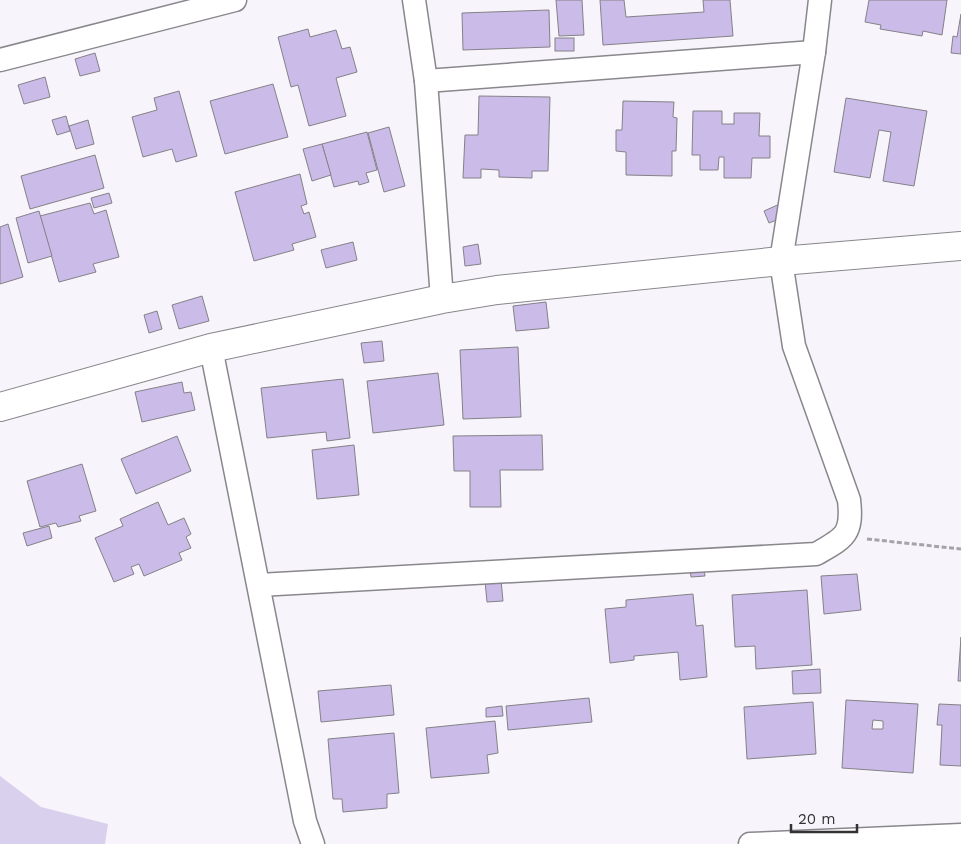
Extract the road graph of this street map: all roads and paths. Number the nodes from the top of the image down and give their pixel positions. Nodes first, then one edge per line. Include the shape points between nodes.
1 (235, 0) edge
2 (414, 0) edge
3 (820, 0) edge
4 (814, 52) junction
5 (0, 60) edge
6 (426, 81) junction
7 (961, 246) edge
8 (781, 261) junction
9 (442, 299) junction
10 (211, 348) junction
11 (0, 407) edge
12 (843, 538) junction
13 (961, 548) edge
14 (259, 585) junction
15 (961, 836) edge
16 (313, 844) edge
17 (750, 844) edge

1 - 5 street
2 - 6 street
3 - 4 street
4 - 6 street
4 - 8 street
6 - 9 street
7 - 8 street
8 - 9 street via 497,290
8 - 12 street via 794,346 849,500 851,519
9 - 10 street
10 - 11 street
10 - 14 street
12 - 13 path
12 - 14 street via 816,554
14 - 16 street via 305,820
15 - 17 street

